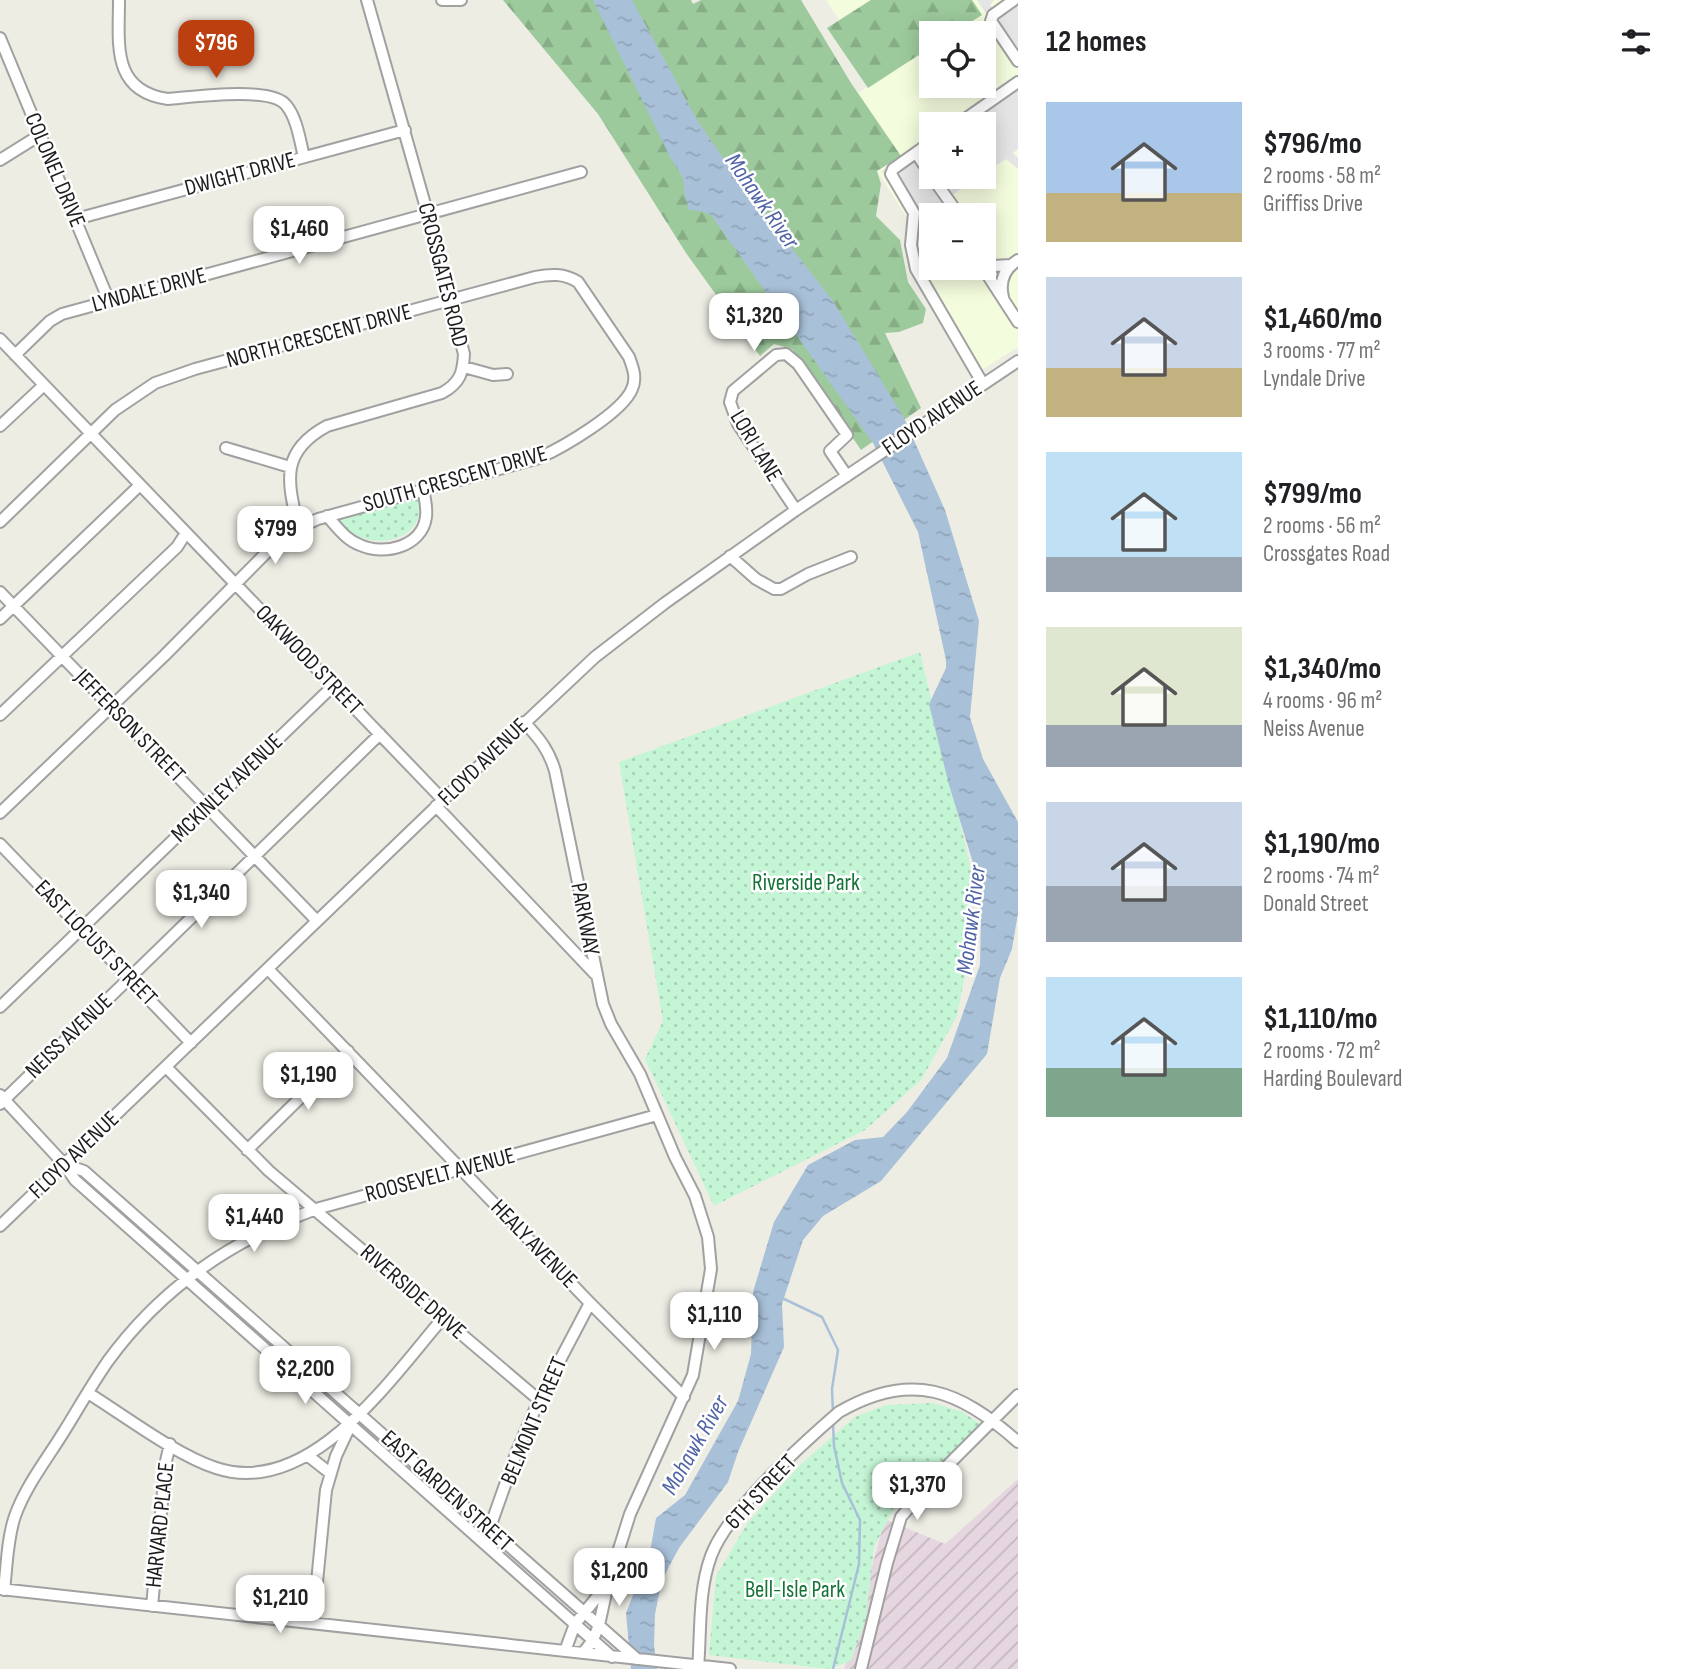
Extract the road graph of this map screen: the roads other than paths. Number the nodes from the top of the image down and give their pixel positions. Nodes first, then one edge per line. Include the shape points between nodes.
1 (119, 0) edge
2 (367, 0) edge
3 (442, 0) edge
4 (461, 0) edge
5 (1014, 0) edge
6 (0, 38) edge
7 (1018, 61) edge
8 (1018, 82) edge
9 (975, 112) edge
10 (405, 130) junction
11 (40, 135) junction
12 (919, 151) edge
13 (916, 153) junction
14 (304, 157) junction
15 (919, 157) edge
16 (0, 160) edge
17 (581, 172) dead end
18 (428, 215) junction
19 (76, 219) junction
20 (1014, 262) edge
21 (996, 266) edge
22 (991, 280) edge
23 (450, 300) junction
24 (109, 301) junction
25 (1005, 303) junction
26 (1018, 322) edge
27 (0, 339) edge
28 (15, 355) junction
29 (1018, 361) edge
30 (464, 367) junction
31 (507, 374) dead end
32 (635, 376) joint
33 (983, 384) junction
34 (44, 385) junction
35 (0, 426) edge
36 (92, 434) junction
37 (226, 448) dead end
38 (290, 467) junction
39 (847, 476) junction
40 (140, 485) junction
41 (423, 489) junction
42 (796, 510) junction
43 (327, 516) junction
44 (0, 522) edge
45 (298, 527) junction
46 (186, 533) junction
47 (730, 556) junction
48 (850, 556) dead end
49 (236, 585) junction
50 (0, 592) edge
51 (14, 606) junction
52 (0, 619) edge
53 (62, 656) junction
54 (333, 686) junction
55 (111, 707) junction
56 (0, 715) edge
57 (524, 723) junction
58 (380, 734) junction
59 (439, 803) junction
60 (207, 806) junction
61 (0, 813) edge
62 (0, 844) edge
63 (256, 857) junction
64 (317, 921) junction
65 (81, 927) junction
66 (268, 969) junction
67 (596, 975) junction
68 (129, 977) junction
69 (0, 1007) edge
70 (191, 1043) junction
71 (348, 1051) junction
72 (166, 1067) junction
73 (1, 1099) edge
74 (657, 1115) junction
75 (247, 1150) junction
76 (64, 1164) junction
77 (461, 1169) junction
78 (316, 1209) junction
79 (0, 1226) edge
80 (197, 1270) junction
81 (185, 1279) junction
82 (590, 1303) junction
83 (443, 1318) junction
84 (88, 1393) junction
85 (1018, 1395) edge
86 (684, 1397) junction
87 (539, 1401) junction
88 (360, 1414) junction
89 (994, 1420) junction
90 (351, 1424) junction
91 (1018, 1441) edge
92 (170, 1444) junction
93 (307, 1455) junction
94 (330, 1473) junction
95 (489, 1528) junction
96 (484, 1542) junction
97 (608, 1584) junction
98 (2, 1589) edge
99 (152, 1606) junction
100 (584, 1613) junction
101 (313, 1623) junction
102 (575, 1625) junction
103 (599, 1625) junction
104 (593, 1640) junction
105 (565, 1651) junction
106 (583, 1653) junction
107 (620, 1654) junction
108 (698, 1667) edge
109 (730, 1669) edge
110 (862, 1669) edge

1 - 14 street via 119,55 123,69 141,90 168,99 260,93 279,99 292,115
2 - 10 street, CROSSGATES ROAD
3 - 4 street
5 - 7 street via 991,21
6 - 11 street, COLONEL DRIVE
8 - 9 street
10 - 14 street, DWIGHT DRIVE
10 - 18 street, CROSSGATES ROAD
11 - 16 street
11 - 19 street, COLONEL DRIVE
12 - 13 street
13 - 15 street
13 - 33 street via 891,174 914,212 911,245 915,269
14 - 19 street, DWIGHT DRIVE
17 - 18 street, LYNDALE DRIVE
18 - 23 street, CROSSGATES ROAD
18 - 24 street, LYNDALE DRIVE
19 - 24 street, COLONEL DRIVE
20 - 21 street
20 - 25 street via 1001,286
22 - 25 street
23 - 30 street, CROSSGATES ROAD
23 - 32 street, NORTH CRESCENT DRIVE via 534,276 572,278 629,357
23 - 36 street, NORTH CRESCENT DRIVE via 155,383 115,410
24 - 28 street, LYNDALE DRIVE via 62,314
25 - 26 street
27 - 28 street, OAKWOOD STREET
28 - 34 street, OAKWOOD STREET
29 - 33 street, FLOYD AVENUE
30 - 31 street
30 - 38 street, CROSSGATES ROAD via 454,387 442,393 327,426 294,456
32 - 41 street, SOUTH CRESCENT DRIVE via 624,401 559,448 525,462
33 - 39 street, FLOYD AVENUE
34 - 35 street
34 - 36 street, OAKWOOD STREET
36 - 40 street, OAKWOOD STREET
36 - 44 street, NORTH CRESCENT DRIVE
37 - 38 street
38 - 45 street via 289,486
39 - 42 street, FLOYD AVENUE
39 - 42 street, LORI LANE via 830,451 847,435 798,364 786,354 776,355 733,391 730,402 738,424
40 - 46 street, OAKWOOD STREET
40 - 51 street
41 - 43 street, SOUTH CRESCENT DRIVE
41 - 43 street via 426,517 422,529 415,538 388,550 355,543
42 - 47 street, FLOYD AVENUE
43 - 45 street, SOUTH CRESCENT DRIVE
45 - 49 street
46 - 49 street, OAKWOOD STREET
46 - 53 street via 177,547
47 - 48 street via 765,585 781,589
47 - 57 street, FLOYD AVENUE via 595,657
49 - 54 street, OAKWOOD STREET
49 - 55 street
50 - 51 street, JEFFERSON STREET
51 - 52 street
51 - 53 street, JEFFERSON STREET
53 - 55 street, JEFFERSON STREET
53 - 56 street
54 - 58 street, OAKWOOD STREET
54 - 60 street, MCKINLEY AVENUE
55 - 60 street, JEFFERSON STREET
55 - 61 street
57 - 59 street, FLOYD AVENUE
57 - 67 street, PARKWAY via 543,742 555,771
58 - 59 street, OAKWOOD STREET
58 - 63 street, NEISS AVENUE
59 - 64 street, FLOYD AVENUE
59 - 67 street, OAKWOOD STREET
60 - 63 street, JEFFERSON STREET
60 - 65 street, MCKINLEY AVENUE
62 - 65 street, EAST LOCUST STREET
63 - 64 street, JEFFERSON STREET
63 - 68 street, NEISS AVENUE
64 - 66 street, FLOYD AVENUE
65 - 68 street, EAST LOCUST STREET
65 - 69 street, MCKINLEY AVENUE
66 - 70 street, FLOYD AVENUE
66 - 71 street, HEALY AVENUE
67 - 74 street, PARKWAY via 611,1024
68 - 70 street, EAST LOCUST STREET
68 - 73 street, NEISS AVENUE
70 - 72 street, FLOYD AVENUE
71 - 75 street
71 - 77 street, HEALY AVENUE
72 - 75 street, RIVERSIDE DRIVE
72 - 76 street, FLOYD AVENUE
73 - 76 street, EAST GARDEN STREET
74 - 77 street, ROOSEVELT AVENUE
74 - 86 street, PARKWAY via 695,1196 708,1237 709,1290 697,1360
75 - 78 street, RIVERSIDE DRIVE
76 - 79 street, FLOYD AVENUE
76 - 80 street, EAST GARDEN STREET via 84,1171
76 - 81 street, EAST GARDEN STREET via 75,1180
77 - 78 street, ROOSEVELT AVENUE
77 - 82 street, HEALY AVENUE
78 - 80 street, ROOSEVELT AVENUE via 254,1236
78 - 83 street, RIVERSIDE DRIVE
80 - 81 street, ROOSEVELT AVENUE
80 - 88 street, EAST GARDEN STREET
81 - 84 street, ROOSEVELT AVENUE via 135,1327
81 - 90 street, EAST GARDEN STREET
82 - 86 street, HEALY AVENUE
82 - 87 street, BELMONT STREET
83 - 87 street, RIVERSIDE DRIVE
83 - 88 street
84 - 92 street
84 - 98 street, ROOSEVELT AVENUE via 15,1515
85 - 89 street
86 - 97 street, PARKWAY via 630,1514
87 - 95 street, BELMONT STREET
88 - 90 street
88 - 95 street, EAST GARDEN STREET
89 - 91 street, 6TH STREET
89 - 108 street, 6TH STREET via 953,1396 913,1389 873,1395 839,1412 735,1515 720,1538 706,1573
89 - 110 street via 901,1517
90 - 93 street
90 - 94 street
90 - 96 street, EAST GARDEN STREET
92 - 93 street via 198,1461 235,1472 273,1469
92 - 99 street, HARVARD PLACE
93 - 94 street
94 - 101 street
95 - 96 street, BELMONT STREET
95 - 100 street, EAST GARDEN STREET
96 - 102 street, EAST GARDEN STREET
97 - 100 street
97 - 103 street, PARKWAY
98 - 99 street
99 - 101 street
100 - 102 street
100 - 103 street, EAST GARDEN STREET
101 - 105 street
102 - 104 street, EAST GARDEN STREET
102 - 105 street
103 - 104 street, PARKWAY
103 - 107 street, EAST GARDEN STREET
104 - 106 street, PARKWAY
104 - 107 street, EAST GARDEN STREET
105 - 106 street
106 - 107 street
107 - 108 street, EAST GARDEN STREET
108 - 109 street

